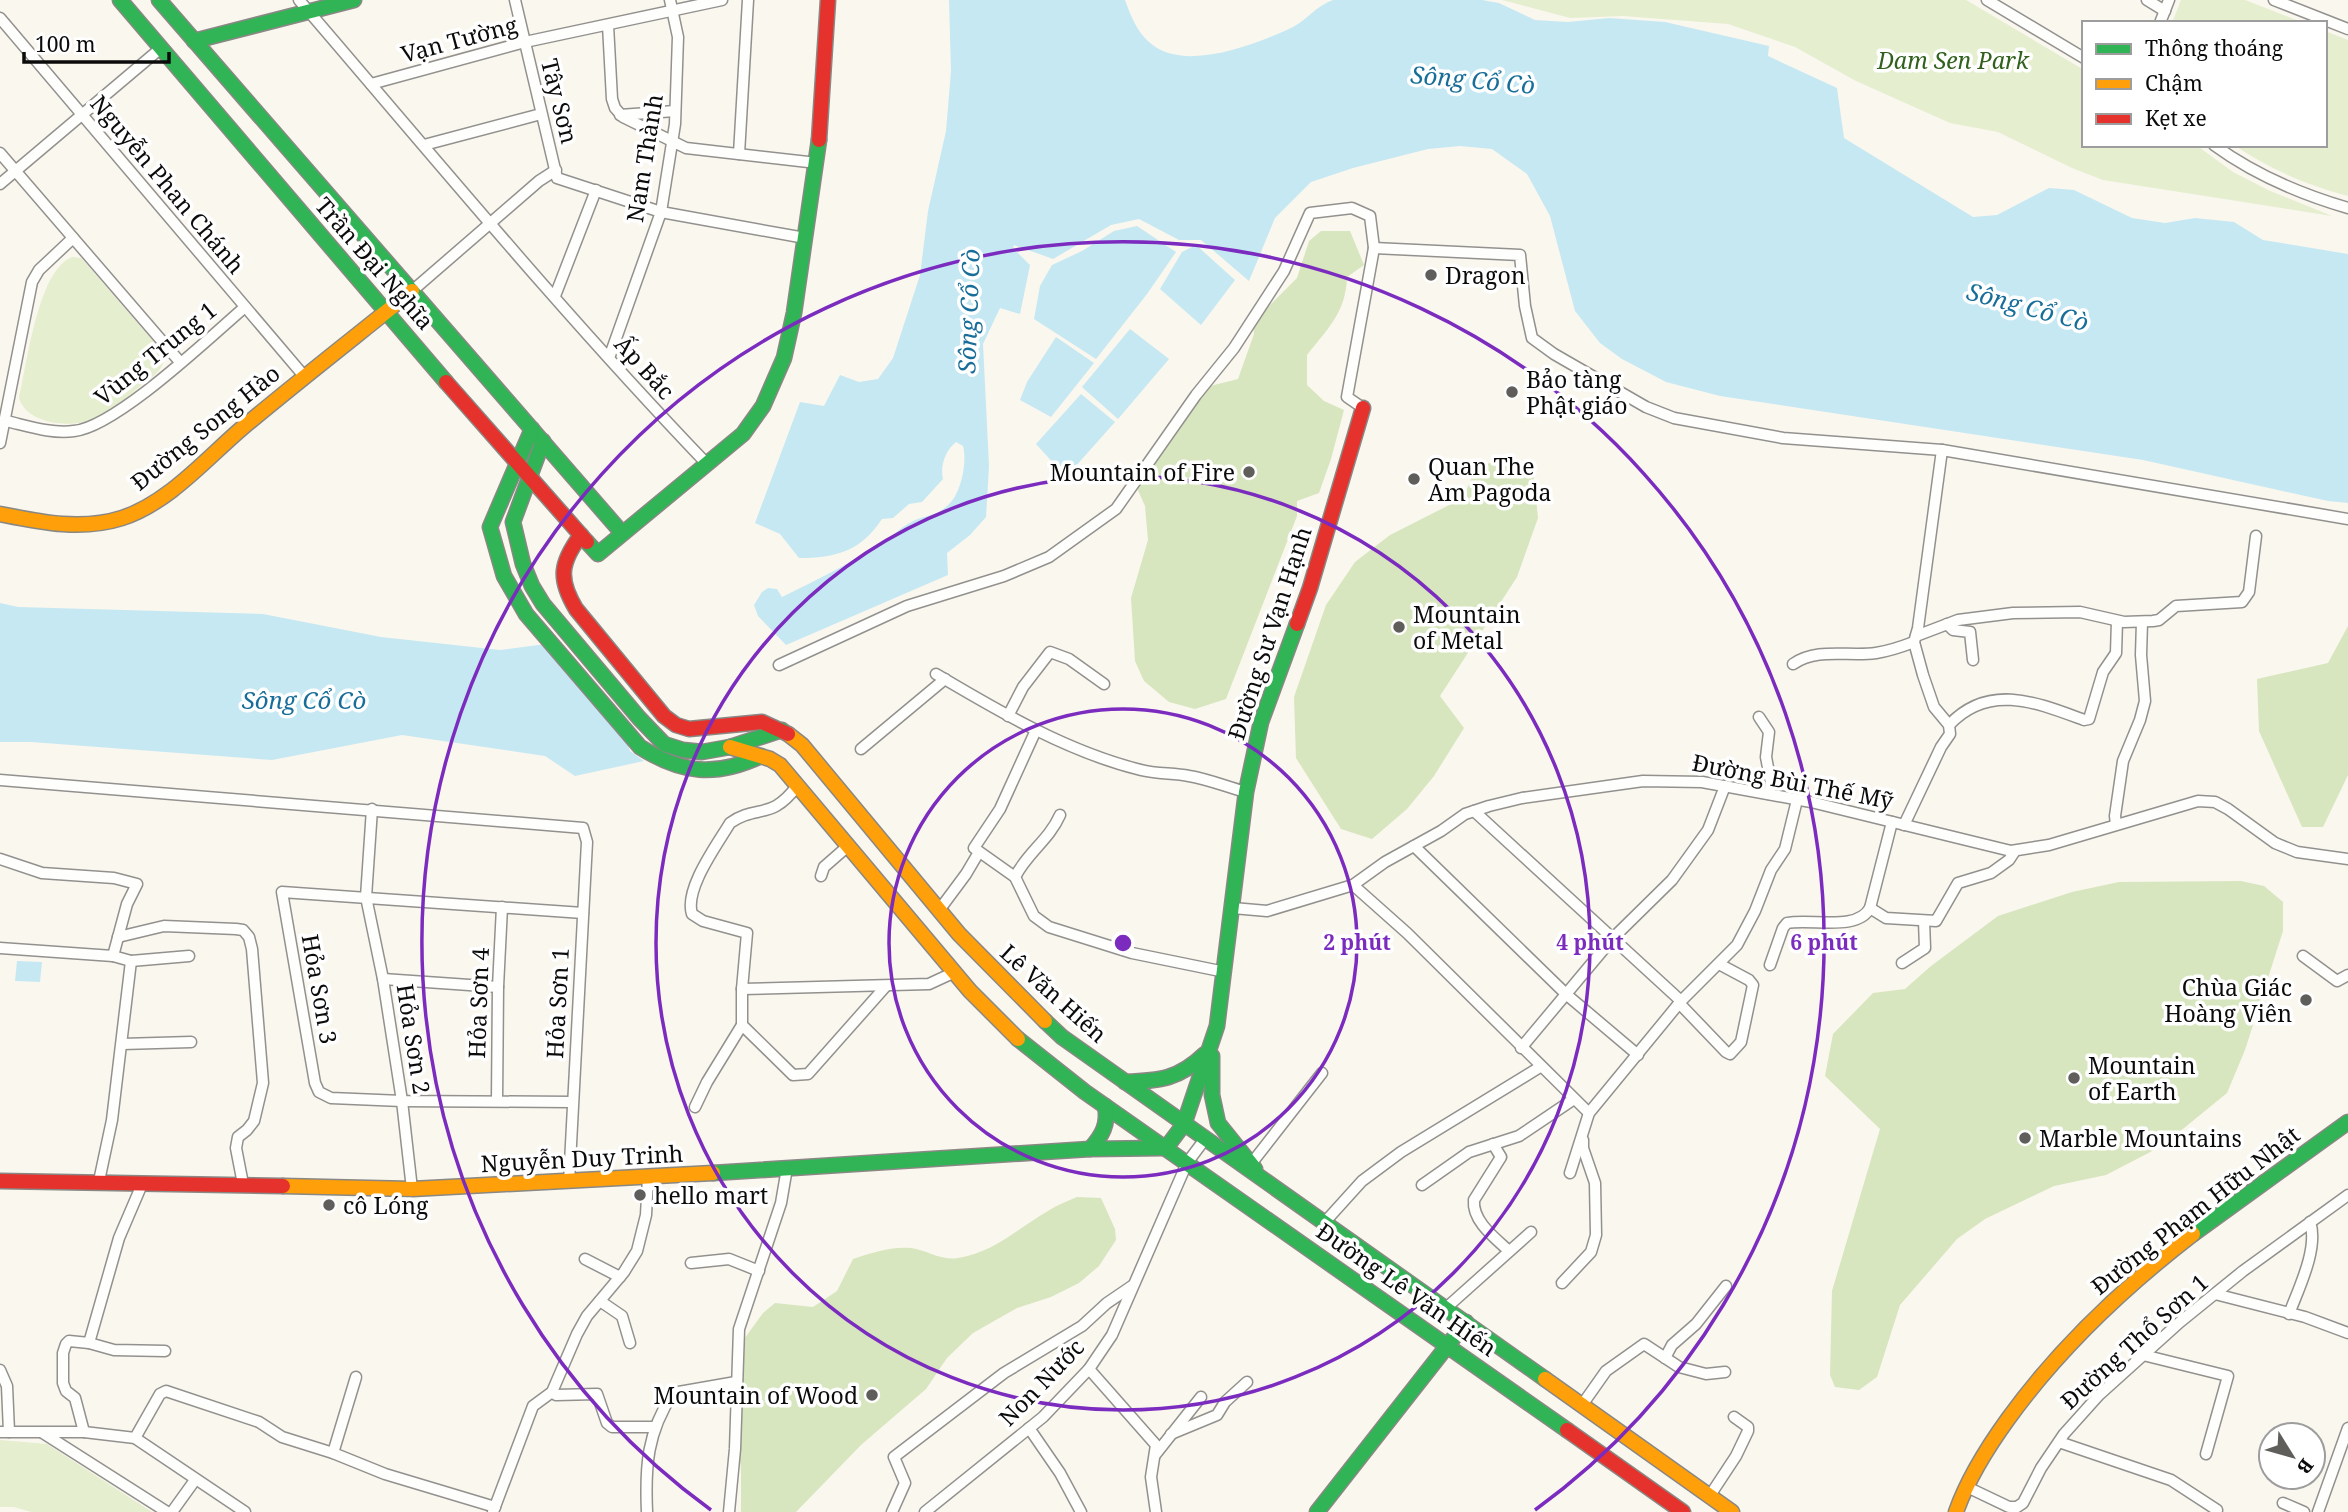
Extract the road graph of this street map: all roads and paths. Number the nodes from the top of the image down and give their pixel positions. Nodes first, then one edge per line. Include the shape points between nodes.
1 (120, 0) edge
2 (159, 0) edge
3 (354, 0) edge
4 (515, 0) edge
5 (722, 0) edge
6 (748, 0) edge
7 (828, 0) edge
8 (1988, 0) edge
9 (2147, 0) edge
10 (2274, 0) edge
11 (304, 5) edge
12 (671, 5) edge
13 (2167, 6) edge
14 (0, 18) edge
15 (608, 25) junction
16 (2348, 29) edge
17 (194, 41) junction
18 (524, 42) junction
19 (161, 48) junction
20 (2082, 57) edge
21 (371, 84) junction
22 (676, 111) junction
23 (541, 114) junction
24 (82, 115) junction
25 (620, 115) junction
26 (672, 141) junction
27 (424, 145) junction
28 (2217, 147) edge
29 (0, 153) edge
30 (739, 154) junction
31 (817, 163) junction
32 (556, 170) junction
33 (16, 171) junction
34 (0, 184) edge
35 (596, 190) junction
36 (2348, 208) edge
37 (661, 212) junction
38 (490, 223) junction
39 (73, 238) junction
40 (805, 238) junction
41 (1374, 248) junction
42 (412, 291) junction
43 (555, 296) junction
44 (246, 307) junction
45 (386, 312) junction
46 (609, 358) junction
47 (180, 362) junction
48 (304, 376) junction
49 (1363, 408) joint
50 (6, 421) junction
51 (532, 429) junction
52 (542, 441) junction
53 (0, 443) edge
54 (1942, 450) junction
55 (517, 464) junction
56 (706, 464) junction
57 (529, 477) junction
58 (0, 514) edge
59 (2348, 519) edge
60 (622, 533) junction
61 (581, 535) junction
62 (2256, 536) dead end
63 (564, 591) junction
64 (543, 604) junction
65 (2117, 621) junction
66 (2142, 622) junction
67 (1947, 624) junction
68 (1915, 639) junction
69 (1973, 660) dead end
70 (779, 664) dead end
71 (1793, 664) dead end
72 (1104, 684) dead end
73 (1008, 716) junction
74 (1759, 717) dead end
75 (1949, 725) junction
76 (782, 730) junction
77 (1036, 730) junction
78 (730, 747) junction
79 (861, 749) dead end
80 (761, 756) junction
81 (0, 780) edge
82 (797, 786) junction
83 (1725, 786) junction
84 (1246, 792) junction
85 (1769, 794) junction
86 (1797, 800) junction
87 (372, 809) junction
88 (1474, 811) junction
89 (1060, 815) dead end
90 (1892, 822) junction
91 (2116, 824) junction
92 (1904, 825) junction
93 (848, 846) junction
94 (1414, 846) junction
95 (2015, 851) junction
96 (979, 852) junction
97 (0, 859) edge
98 (2348, 859) edge
99 (821, 876) dead end
100 (1014, 877) junction
101 (1353, 885) junction
102 (366, 897) junction
103 (502, 906) junction
104 (1233, 908) junction
105 (1870, 908) junction
106 (940, 909) junction
107 (583, 913) junction
108 (1924, 921) junction
109 (118, 937) junction
110 (1613, 938) junction
111 (0, 948) edge
112 (113, 956) junction
113 (188, 956) dead end
114 (2303, 956) dead end
115 (131, 961) junction
116 (1902, 963) dead end
117 (1719, 964) junction
118 (1770, 965) dead end
119 (955, 972) junction
120 (1225, 972) junction
121 (2348, 975) edge
122 (383, 979) junction
123 (886, 986) junction
124 (498, 987) junction
125 (742, 989) junction
126 (1567, 995) junction
127 (1680, 1002) junction
128 (742, 1025) junction
129 (191, 1042) dead end
130 (122, 1044) junction
131 (1211, 1047) junction
132 (1521, 1048) junction
133 (1638, 1055) junction
134 (1540, 1067) junction
135 (1322, 1073) dead end
136 (1125, 1082) junction
137 (1574, 1099) junction
138 (402, 1101) junction
139 (497, 1101) junction
140 (572, 1102) junction
141 (1105, 1106) junction
142 (695, 1107) dead end
143 (1589, 1113) junction
144 (2348, 1122) edge
145 (1184, 1124) junction
146 (1583, 1130) junction
147 (1205, 1139) junction
148 (1493, 1143) junction
149 (1166, 1148) junction
150 (1090, 1149) junction
151 (1187, 1163) junction
152 (1251, 1164) junction
153 (787, 1168) junction
154 (1570, 1173) dead end
155 (648, 1177) junction
156 (1262, 1178) junction
157 (0, 1181) edge
158 (99, 1181) junction
159 (143, 1182) junction
160 (569, 1182) junction
161 (243, 1184) junction
162 (1422, 1185) dead end
163 (412, 1189) junction
164 (2348, 1195) edge
165 (1324, 1223) junction
166 (2310, 1223) junction
167 (1531, 1232) dead end
168 (1509, 1251) junction
169 (585, 1259) dead end
170 (691, 1263) dead end
171 (760, 1271) junction
172 (620, 1277) junction
173 (1562, 1283) dead end
174 (1132, 1286) junction
175 (1726, 1286) dead end
176 (2215, 1294) junction
177 (600, 1301) junction
178 (1446, 1308) junction
179 (2289, 1314) junction
180 (1466, 1322) junction
181 (2348, 1334) edge
182 (89, 1343) junction
183 (630, 1343) dead end
184 (1449, 1346) junction
185 (165, 1351) dead end
186 (2143, 1355) junction
187 (1665, 1358) junction
188 (1089, 1369) junction
189 (0, 1370) edge
190 (1724, 1372) dead end
191 (356, 1377) dead end
192 (736, 1382) junction
193 (1247, 1382) dead end
194 (552, 1392) junction
195 (1201, 1397) dead end
196 (1582, 1405) junction
197 (1734, 1418) dead end
198 (654, 1427) junction
199 (1029, 1428) junction
200 (2348, 1428) edge
201 (4, 1432) edge
202 (84, 1432) junction
203 (43, 1433) junction
204 (1171, 1434) junction
205 (135, 1438) junction
206 (2059, 1442) junction
207 (333, 1453) junction
208 (2206, 1454) dead end
209 (1155, 1455) junction
210 (195, 1480) junction
211 (1967, 1487) junction
212 (1709, 1497) junction
213 (2283, 1503) dead end
214 (494, 1509) edge
215 (2217, 1510) dead end
216 (170, 1512) edge
217 (244, 1512) edge
218 (647, 1512) edge
219 (729, 1512) edge
220 (892, 1512) edge
221 (925, 1512) edge
222 (1081, 1512) edge
223 (1156, 1512) edge
224 (1317, 1512) edge
225 (1683, 1512) edge
226 (1732, 1512) edge
227 (1956, 1512) edge
228 (2304, 1512) edge
229 (2318, 1512) edge

1 - 19 main road, Trần Đại Nghĩa
2 - 17 main road, Trần Đại Nghĩa
3 - 11 main road
4 - 18 street, Tây Sơn
5 - 12 street, Vạn Tường
6 - 30 street
7 - 31 main road
8 - 20 street
9 - 13 street
10 - 16 street
11 - 17 main road
11 - 21 street, Ấp Bắc
12 - 15 street, Vạn Tường
12 - 22 street, Nam Thành via 678,37
14 - 24 street, Nguyễn Phan Chánh
15 - 18 street, Vạn Tường
15 - 25 street via 611,92
17 - 42 main road, Trần Đại Nghĩa
18 - 21 street, Vạn Tường
18 - 23 street, Tây Sơn
19 - 24 street
19 - 45 main road, Trần Đại Nghĩa
21 - 27 street, Ấp Bắc
22 - 25 street
22 - 26 street, Nam Thành
23 - 27 street
23 - 32 street, Tây Sơn
24 - 33 street
24 - 44 street, Nguyễn Phan Chánh
25 - 26 street
26 - 30 street via 686,148
26 - 37 street, Nam Thành
27 - 38 street, Ấp Bắc
28 - 36 street via 2274,181
29 - 33 street
30 - 31 street
31 - 40 main road
32 - 35 street via 557,178
32 - 38 street
33 - 34 street
33 - 39 street
35 - 37 street
35 - 43 street
37 - 40 street
37 - 46 street, Nam Thành
38 - 42 street
38 - 43 street, Ấp Bắc
39 - 47 street
39 - 50 street via 32,282
40 - 56 main road via 794,313 774,384 743,434
41 - 49 street, Đường Sư Vạn Hạnh via 1347,397
41 - 54 street via 1520,255 1532,338 1646,407 1674,418 1783,438
41 - 70 street via 1370,216 1352,208 1310,213 1284,271 1256,315 1116,509 1049,557 907,606
42 - 45 main road, Đường Song Hào
42 - 51 main road, Trần Đại Nghĩa
43 - 46 street, Ấp Bắc
44 - 47 street, Vùng Trung 1
44 - 48 street, Nguyễn Phan Chánh
45 - 48 main road, Đường Song Hào
45 - 55 main road, Trần Đại Nghĩa
46 - 56 street, Ấp Bắc
47 - 50 street, Vùng Trung 1 via 91,428 55,432
48 - 58 main road, Đường Song Hào via 168,491 128,516 104,523 53,526
49 - 84 main road, Đường Sư Vạn Hạnh via 1310,587 1261,722
50 - 53 street
51 - 52 main road, Trần Đại Nghĩa
51 - 55 main road
52 - 57 main road
52 - 60 main road, Trần Đại Nghĩa
54 - 59 street
54 - 68 street
55 - 57 main road, Trần Đại Nghĩa
55 - 80 main road via 490,527 504,576 526,614 626,732 654,758 692,770 743,766
56 - 60 main road
57 - 61 main road, Trần Đại Nghĩa
57 - 64 main road via 513,522 523,564
60 - 61 main road, Trần Đại Nghĩa via 598,554
61 - 63 main road via 564,564
62 - 66 street via 2245,601 2176,607 2160,620
63 - 64 main road
63 - 76 main road via 676,725 689,729 762,722
64 - 78 main road via 664,744 702,752
65 - 66 street
65 - 67 street via 2059,611
65 - 75 street via 2116,653 2103,672 2088,719 2010,698 1977,706
66 - 91 street via 2145,701 2123,761
67 - 68 street
67 - 69 street via 1970,632
68 - 71 street via 1896,649 1808,656
68 - 75 street via 1934,707
72 - 73 street via 1069,659 1050,652
73 - 77 street
73 - 79 street via 941,677
74 - 85 street via 1769,732
75 - 92 street via 1950,734
76 - 78 main road
76 - 106 main road, Lê Văn Hiến via 802,745
77 - 84 street via 1143,771 1192,776
77 - 96 street via 1000,809 974,848
78 - 80 main road
80 - 82 main road via 780,765
81 - 87 street
82 - 93 main road
82 - 125 street via 775,808 730,823 690,900 695,917 747,933
83 - 85 street, Đường Bùi Thế Mỹ
83 - 88 street, Đường Bùi Thế Mỹ via 1643,781 1522,798
83 - 110 street via 1708,830 1672,880
84 - 104 main road, Đường Sư Vạn Hạnh
85 - 86 street, Đường Bùi Thế Mỹ
86 - 90 street, Đường Bùi Thế Mỹ
86 - 117 street via 1785,849 1737,945
87 - 102 street, Hỏa Sơn 2
87 - 107 street, Hỏa Sơn 1 via 583,828 587,842
88 - 94 street, Đường Bùi Thế Mỹ
88 - 110 street
89 - 100 street
90 - 92 street, Đường Bùi Thế Mỹ
90 - 105 street
91 - 95 street, Đường Bùi Thế Mỹ
91 - 98 street, Đường Bùi Thế Mỹ via 2198,801 2215,802 2275,843 2297,852
92 - 95 street, Đường Bùi Thế Mỹ
93 - 99 street via 824,867
93 - 119 main road
94 - 101 street, Đường Bùi Thế Mỹ
94 - 126 street
95 - 108 street via 1991,873 1958,883 1939,918
96 - 100 street
96 - 106 street
97 - 109 street via 42,873 137,884
100 - 120 street via 1034,916 1049,927 1132,953
101 - 104 street, Đường Bùi Thế Mỹ via 1266,911
101 - 132 street
102 - 103 street
102 - 122 street, Hỏa Sơn 2
102 - 138 street, Hỏa Sơn 3 via 282,891 319,1092 331,1098
103 - 107 street
103 - 124 street, Hỏa Sơn 4
104 - 120 main road, Đường Sư Vạn Hạnh
105 - 108 street via 1886,918
105 - 118 street via 1857,921 1787,923
106 - 136 main road, Lê Văn Hiến via 1033,1012
107 - 140 street, Hỏa Sơn 1
108 - 116 street via 1925,948
109 - 112 street
109 - 161 street via 163,926 236,929 249,937 263,1083 254,1121 238,1137
110 - 126 street
110 - 127 street
111 - 112 street
112 - 115 street
113 - 115 street
114 - 121 street via 2337,981
115 - 130 street
117 - 127 street
117 - 127 street via 1753,985 1737,1049 1726,1052
119 - 123 street via 929,984
119 - 141 main road via 1023,1044
120 - 131 main road, Đường Sư Vạn Hạnh
122 - 124 street
122 - 138 street, Hỏa Sơn 2
123 - 125 street
123 - 128 street via 808,1073 793,1074
124 - 139 street, Hỏa Sơn 4
125 - 128 street
126 - 132 street
126 - 133 street
127 - 133 street
128 - 142 street
129 - 130 street
130 - 158 street via 113,1120
131 - 136 main road via 1193,1067 1164,1081
131 - 145 main road, Đường Sư Vạn Hạnh
131 - 152 main road via 1215,1113
132 - 134 street
133 - 143 street
134 - 137 street
134 - 165 street via 1401,1152 1362,1181
135 - 152 street
136 - 145 main road, Lê Văn Hiến
137 - 143 street
137 - 148 street via 1519,1136
138 - 139 street
138 - 163 street, Hỏa Sơn 2
139 - 140 street
140 - 160 street, Hỏa Sơn 1
141 - 149 main road, Đường Lê Văn Hiến
141 - 150 main road via 1104,1131
143 - 146 street
144 - 211 main road, Đường Phạm Hữu Nhật via 2112,1300 2032,1386
145 - 147 main road, Lê Văn Hiến
145 - 149 main road, Đường Sư Vạn Hạnh
146 - 154 street
146 - 173 street via 1583,1148 1595,1183 1596,1235 1591,1252
147 - 151 street, Non Nước
147 - 156 main road, Lê Văn Hiến
148 - 162 street via 1453,1161
148 - 168 street via 1501,1157 1474,1200 1474,1208 1483,1226
149 - 150 main road, Nguyễn Duy Trinh
149 - 151 main road, Đường Lê Văn Hiến
150 - 153 main road, Nguyễn Duy Trinh
151 - 174 street, Non Nước
151 - 184 main road, Đường Lê Văn Hiến
152 - 156 main road
153 - 155 main road, Nguyễn Duy Trinh
153 - 171 street
155 - 160 main road, Nguyễn Duy Trinh
155 - 172 street via 643,1233
156 - 165 main road, Lê Văn Hiến
157 - 158 main road, Nguyễn Duy Trinh
158 - 159 main road, Nguyễn Duy Trinh
159 - 161 main road, Nguyễn Duy Trinh
159 - 182 street via 119,1238
160 - 163 main road, Nguyễn Duy Trinh
161 - 163 main road, Nguyễn Duy Trinh
164 - 166 street, Đường Thổ Sơn 1
165 - 178 main road, Đường Lê Văn Hiến
166 - 176 street, Đường Thổ Sơn 1
166 - 179 street via 2309,1260
167 - 168 street
168 - 178 street
169 - 172 street
170 - 171 street via 729,1259
171 - 192 street via 739,1329
172 - 177 street
174 - 188 street, Non Nước via 1112,1335
174 - 220 street via 1082,1326 1004,1373 894,1457 905,1483
175 - 187 street
176 - 179 street
176 - 186 street, Đường Thổ Sơn 1
177 - 183 street via 622,1316
177 - 194 street via 577,1334
178 - 180 main road, Đường Lê Văn Hiến
179 - 181 street
180 - 184 main road
180 - 196 main road, Đường Lê Văn Hiến
182 - 185 street via 114,1350
182 - 202 street via 69,1341 63,1353 63,1383 75,1398
184 - 224 main road
184 - 225 main road, Đường Lê Văn Hiến
186 - 206 street, Đường Thổ Sơn 1 via 2099,1395
186 - 208 street via 2228,1376
187 - 190 street via 1706,1374
187 - 196 street via 1644,1344 1606,1371
188 - 199 street, Non Nước
188 - 209 street via 1155,1443
189 - 201 street via 7,1386
191 - 207 street
192 - 198 street via 673,1394
192 - 219 street
193 - 204 street via 1217,1415
194 - 198 street via 597,1394 612,1427
194 - 214 street via 533,1406
195 - 204 street
196 - 212 main road, Đường Lê Văn Hiến
197 - 212 street via 1748,1431
198 - 218 street via 648,1449
199 - 221 street, Non Nước
199 - 222 street
200 - 229 street
201 - 203 street
202 - 203 street
202 - 205 street
203 - 216 street
204 - 209 street
205 - 207 street via 166,1391
205 - 210 street
206 - 211 street, Đường Thổ Sơn 1 via 2017,1507
206 - 215 street via 2171,1480
207 - 214 street
209 - 223 street via 1151,1477
210 - 216 street
210 - 217 street
211 - 227 main road, Đường Phạm Hữu Nhật
212 - 226 main road, Đường Lê Văn Hiến
213 - 228 street

